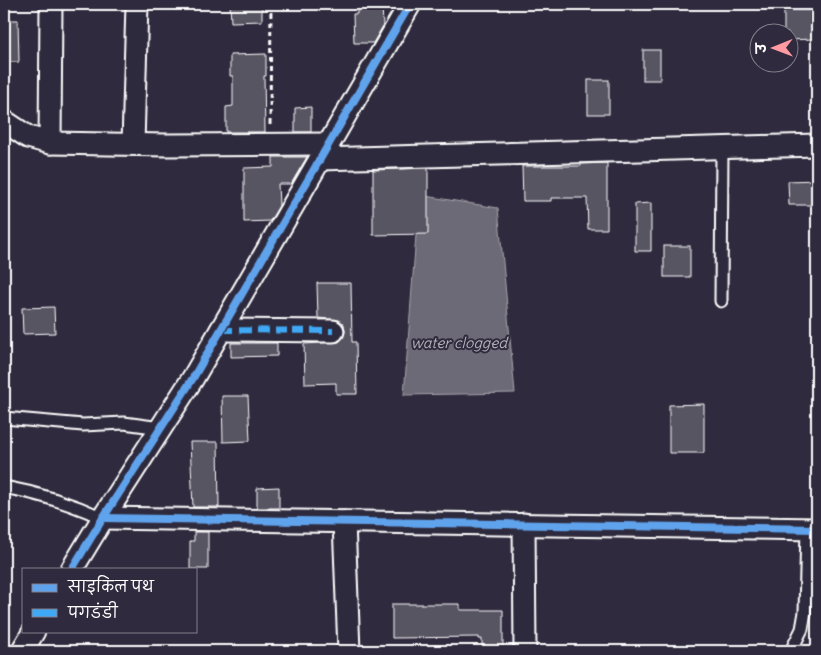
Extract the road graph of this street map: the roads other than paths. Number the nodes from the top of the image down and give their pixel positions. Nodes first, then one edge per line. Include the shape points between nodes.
1 (51, 4) edge
2 (137, 4) edge
3 (410, 4) edge
4 (4, 120) edge
5 (50, 143) junction
6 (133, 144) junction
7 (817, 145) edge
8 (722, 148) junction
9 (325, 151) junction
10 (721, 301) dead end
11 (221, 330) junction
12 (333, 331) dead end
13 (4, 418) edge
14 (161, 428) junction
15 (4, 487) edge
16 (103, 518) junction
17 (344, 522) junction
18 (524, 524) junction
19 (812, 529) edge
20 (73, 568) edge
21 (33, 632) edge
22 (22, 651) edge
23 (349, 651) edge
24 (525, 651) edge
25 (791, 651) edge

1 - 5 street
2 - 6 street
3 - 9 street
4 - 5 street via 28,137
5 - 6 street
6 - 9 street via 270,144
7 - 8 street
8 - 9 street
8 - 10 lane
9 - 11 street
11 - 12 street
11 - 14 street
13 - 14 lane via 83,425 124,423
14 - 16 street
15 - 16 lane via 55,500
16 - 17 street
16 - 20 street
17 - 18 street
17 - 23 street
18 - 19 street
18 - 24 street
19 - 25 lane via 805,612 802,629
21 - 22 street

